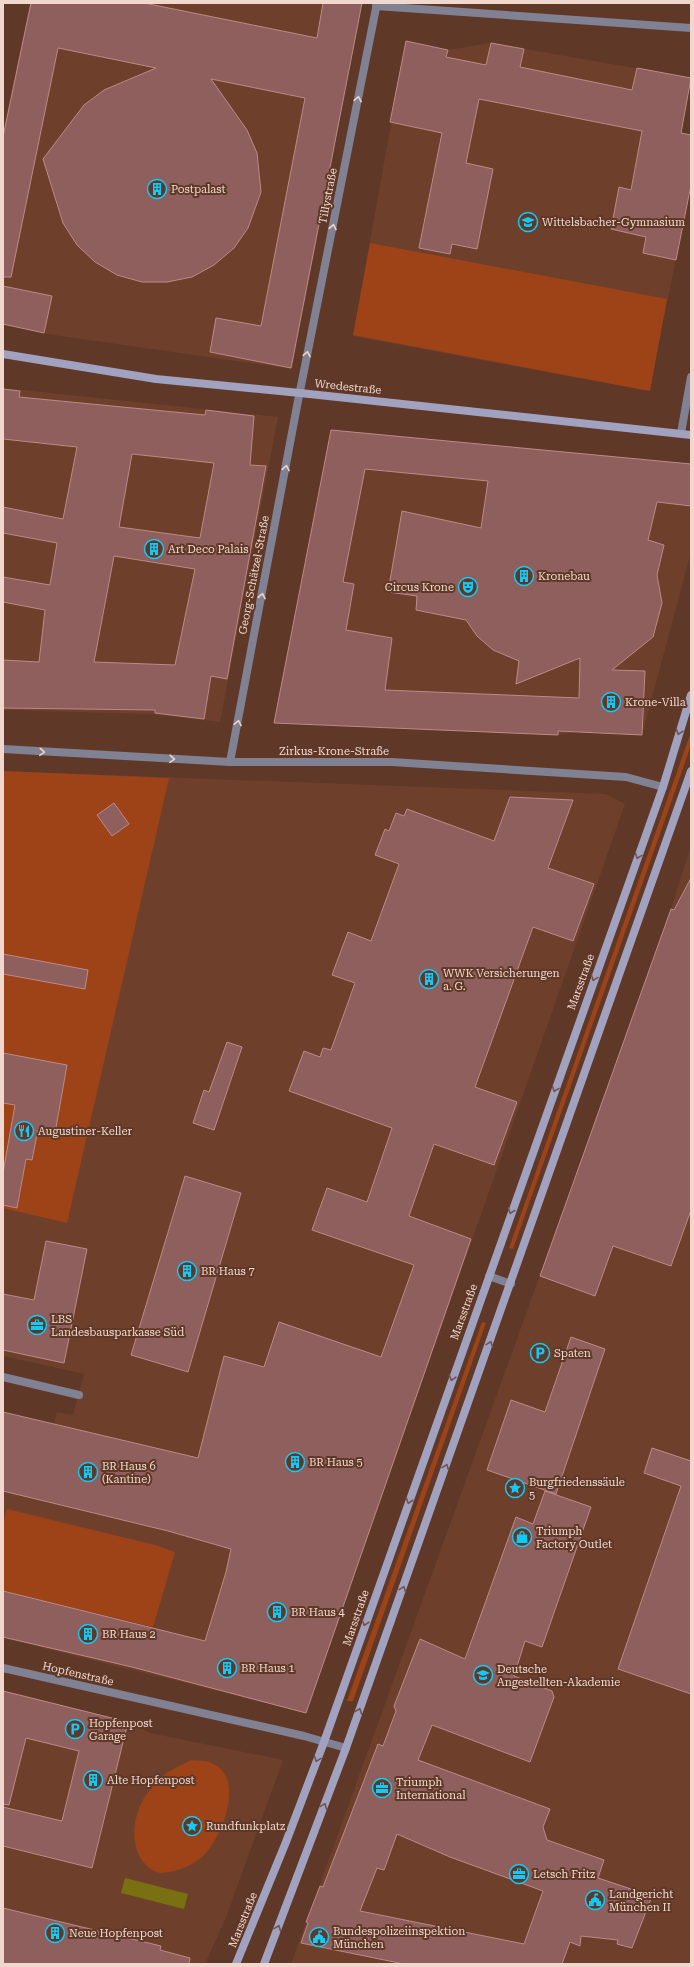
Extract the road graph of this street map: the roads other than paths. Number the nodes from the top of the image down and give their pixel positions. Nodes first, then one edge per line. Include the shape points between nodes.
1 (377, 5) edge
2 (691, 28) edge
3 (3, 354) edge
4 (691, 377) edge
5 (300, 393) junction
6 (681, 433) junction
7 (691, 435) edge
8 (691, 695) edge
9 (3, 749) edge
10 (230, 762) junction
11 (691, 771) edge
12 (688, 785) edge
13 (663, 787) junction
14 (489, 1276) junction
15 (511, 1284) junction
16 (3, 1378) edge
17 (79, 1395) dead end
18 (3, 1668) edge
19 (324, 1742) junction
20 (346, 1748) junction
21 (236, 1964) edge
22 (264, 1964) edge

1 - 2 street
5 -> 1 street, Tillystraße
3 - 5 main road, Wredestraße via 156,379
4 - 6 street
5 - 6 main road, Wredestraße
10 -> 5 street, Georg-Schätzel-Straße
6 - 7 main road, Wredestraße
8 -> 13 main road, Marsstraße
9 -> 10 street, Zirkus-Krone-Straße
10 - 13 street, Zirkus-Krone-Straße via 392,762 626,777
11 - 12 main road
12 - 15 main road
13 -> 14 main road, Marsstraße
14 - 15 street, Marsstraße
14 -> 19 main road, Marsstraße
20 -> 15 main road
16 - 17 street
18 - 19 street, Hopfenstraße
19 - 20 street
19 -> 21 main road, Marsstraße
22 -> 20 main road

